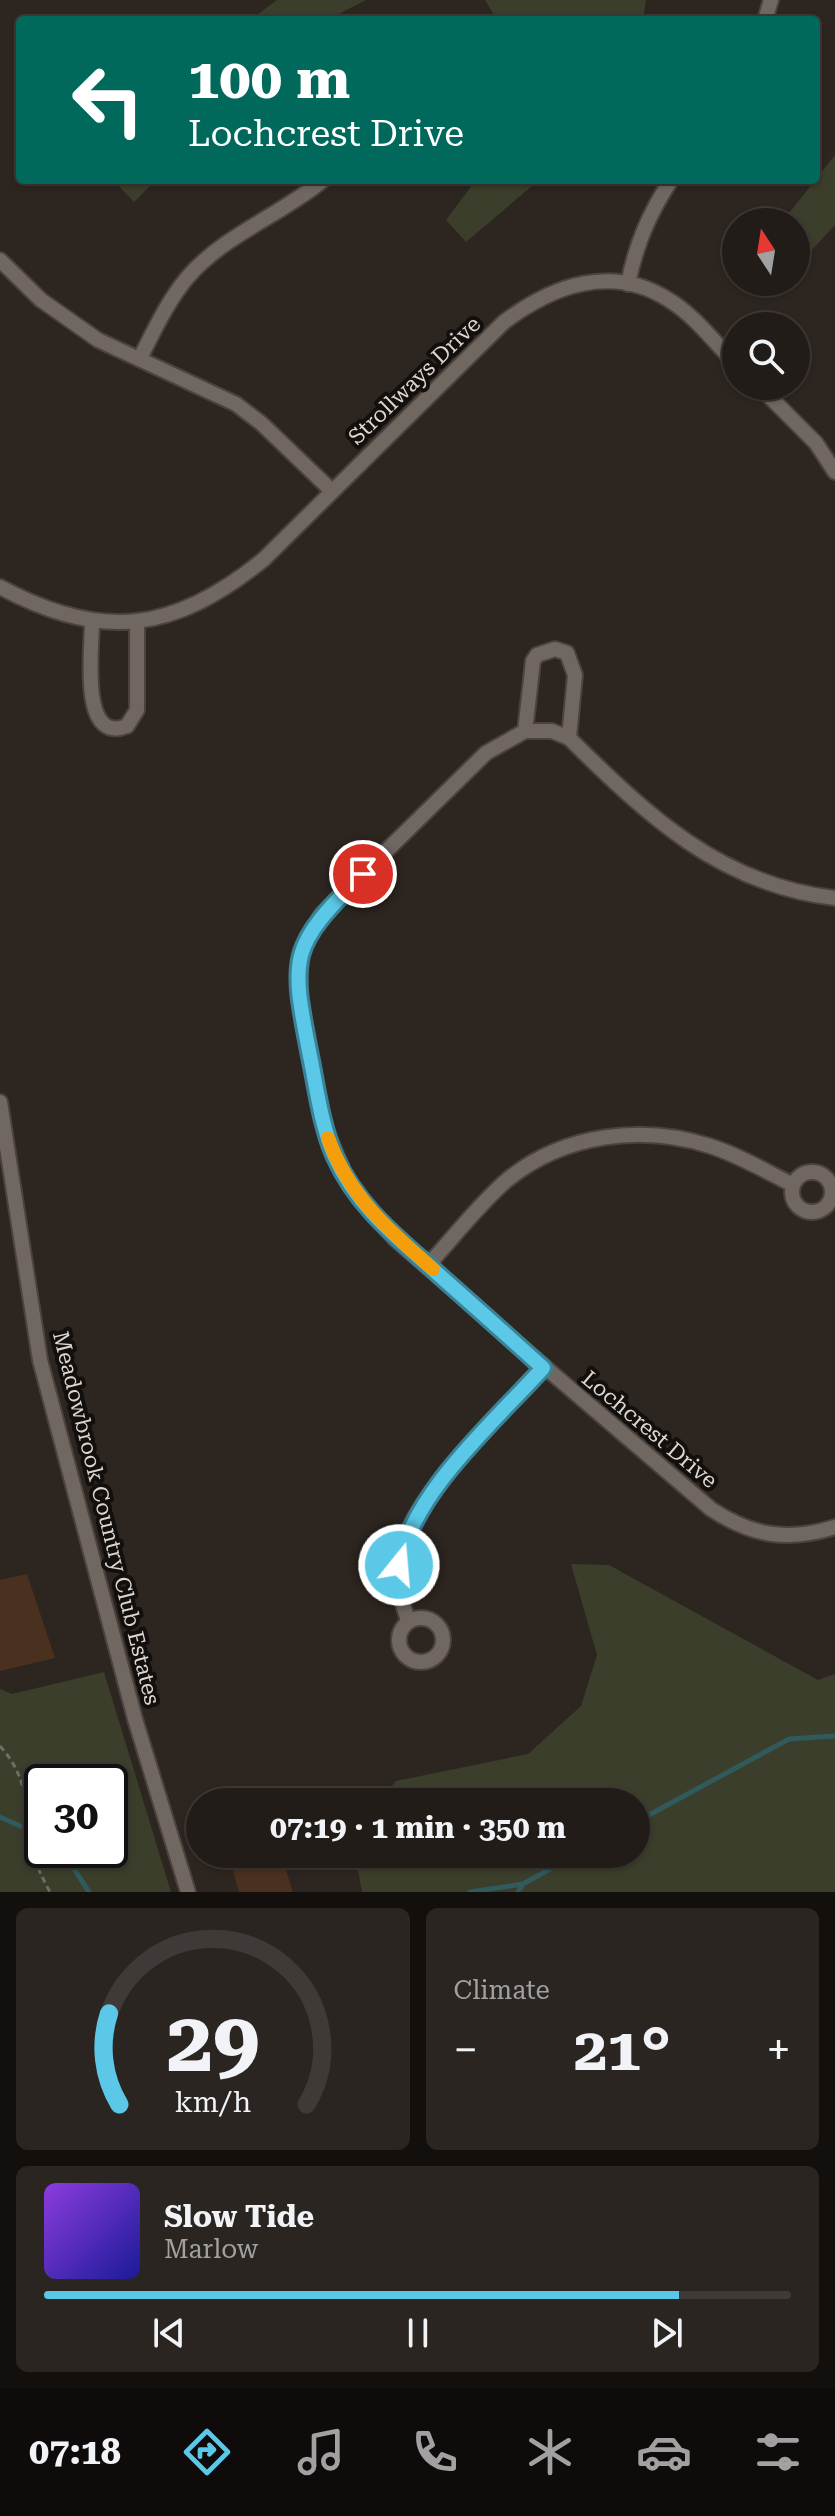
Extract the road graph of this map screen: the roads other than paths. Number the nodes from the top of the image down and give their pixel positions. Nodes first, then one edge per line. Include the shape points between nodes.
1 (317, 184) edge
2 (668, 184) edge
3 (0, 260) edge
4 (628, 284) junction
5 (722, 350) edge
6 (140, 358) junction
7 (773, 400) edge
8 (835, 472) edge
9 (332, 491) junction
10 (0, 587) edge
11 (92, 622) junction
12 (137, 623) junction
13 (525, 731) junction
14 (569, 738) junction
15 (835, 898) edge
16 (0, 1102) edge
17 (793, 1185) dead end
18 (428, 1265) junction
19 (543, 1368) junction
20 (835, 1527) edge
21 (408, 1620) dead end
22 (188, 1892) edge

1 - 6 street via 219,249 188,277
2 - 4 street via 635,249
3 - 6 street via 68,321
4 - 5 street, Strollways Drive via 670,300
4 - 9 street, Strollways Drive via 575,284 537,298 504,322
6 - 9 street via 236,404
7 - 8 street via 816,443
9 - 12 street, Strollways Drive via 232,586
10 - 11 street via 47,610
11 - 12 street
11 - 12 street via 93,709 100,722 115,729 127,726 137,710
13 - 14 street via 552,731
13 - 14 street via 533,661 555,649 567,653 573,664
13 - 18 street, Lochcrest Drive via 486,753 442,796 322,914 301,951 299,998 334,1155 367,1209
14 - 15 street via 670,832 718,862 772,884
16 - 22 street, Meadowbrook Country Club Estates via 40,1360 135,1719
17 - 18 street via 711,1146 674,1137 606,1137 540,1159 510,1178
18 - 19 street, Lochcrest Drive
19 - 20 street, Lochcrest Drive via 711,1509 745,1529 784,1537
19 - 21 street via 414,1520 399,1565 398,1586

